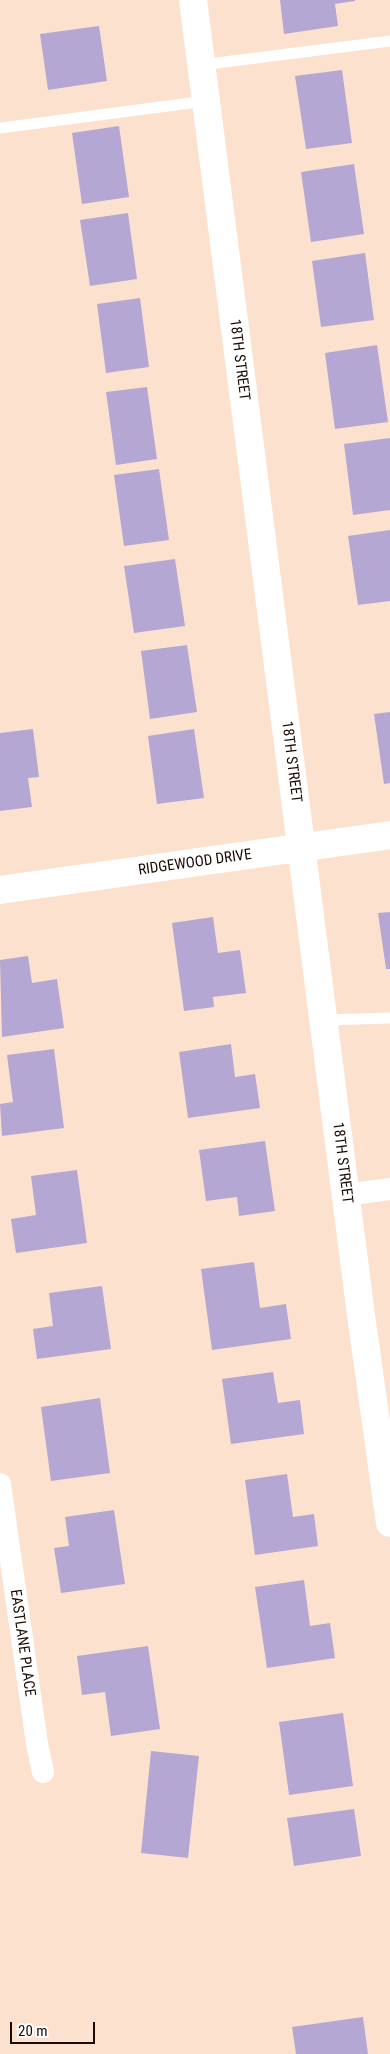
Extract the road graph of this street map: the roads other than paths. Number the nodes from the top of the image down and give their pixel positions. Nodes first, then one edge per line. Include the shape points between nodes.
1 (193, 0) edge
2 (390, 41) edge
3 (202, 65) junction
4 (206, 100) junction
5 (0, 128) edge
6 (390, 835) edge
7 (302, 848) junction
8 (0, 890) edge
9 (390, 1018) edge
10 (324, 1020) junction
11 (390, 1189) edge
12 (346, 1195) junction
13 (386, 1456) edge
14 (0, 1484) edge
15 (390, 1523) edge
16 (43, 1772) dead end

1 - 3 street, 18TH STREET
2 - 3 lane
3 - 4 street, 18TH STREET
4 - 5 lane
4 - 7 street, 18TH STREET
6 - 7 street, RIDGEWOOD DRIVE
7 - 8 street, RIDGEWOOD DRIVE
7 - 10 street, 18TH STREET
9 - 10 lane
10 - 12 street, 18TH STREET
11 - 12 street
12 - 13 street, 18TH STREET
13 - 15 street, 18TH STREET
14 - 16 street, EASTLANE PLACE via 36,1744

